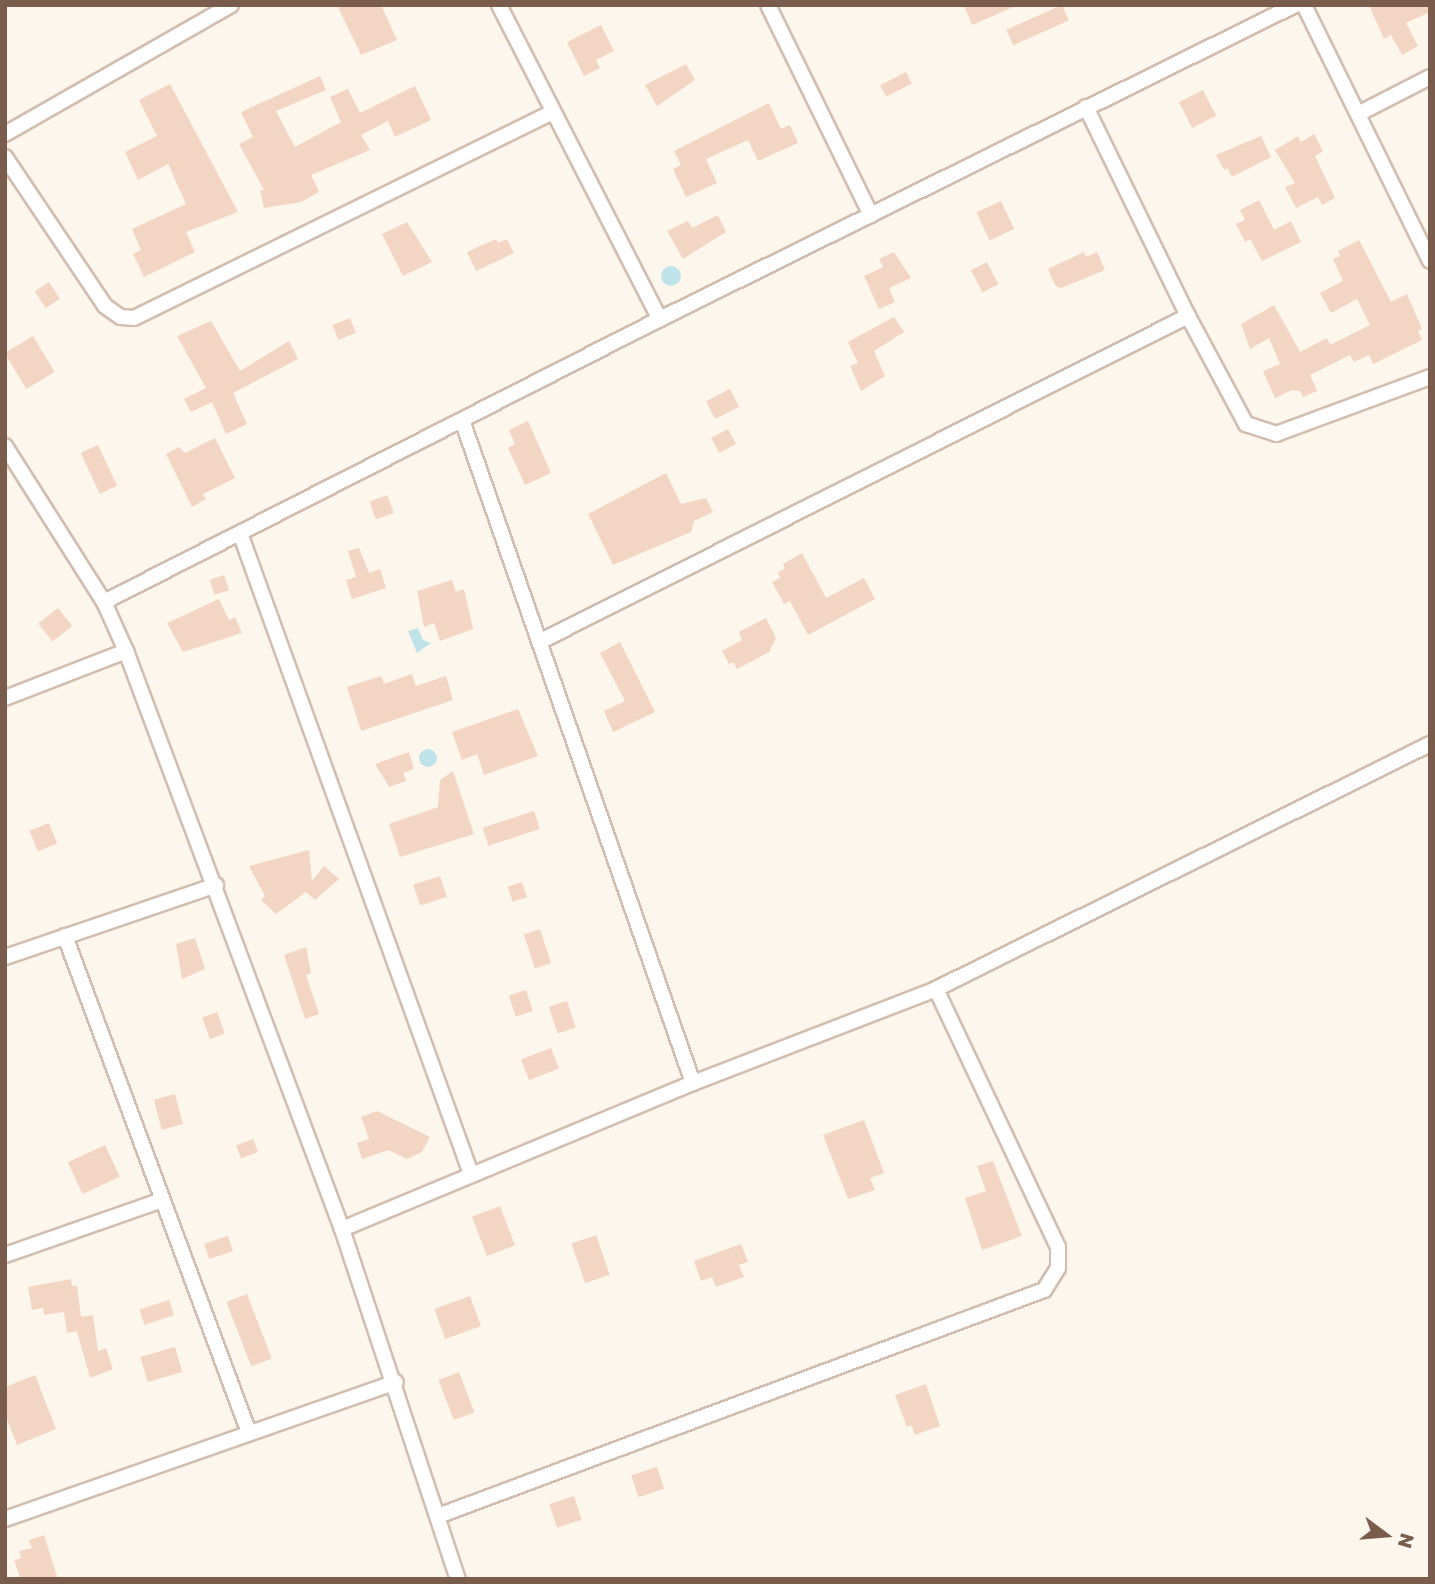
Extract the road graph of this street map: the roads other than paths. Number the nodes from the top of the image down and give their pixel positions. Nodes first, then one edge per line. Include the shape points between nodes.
1 (231, 5) edge
2 (499, 5) edge
3 (768, 5) edge
4 (1296, 5) edge
5 (1304, 5) edge
6 (1430, 77) edge
7 (1086, 107) junction
8 (551, 113) junction
9 (1358, 114) junction
10 (5, 134) edge
11 (5, 157) edge
12 (871, 215) junction
13 (1430, 261) edge
14 (1188, 316) junction
15 (660, 319) junction
16 (1430, 377) edge
17 (461, 421) junction
18 (5, 446) edge
19 (240, 533) junction
20 (104, 602) junction
21 (541, 642) junction
22 (126, 652) junction
23 (5, 698) edge
24 (1430, 744) edge
25 (216, 885) junction
26 (65, 936) junction
27 (5, 957) edge
28 (936, 989) junction
29 (693, 1083) junction
30 (471, 1174) junction
31 (162, 1200) junction
32 (342, 1229) junction
33 (5, 1255) edge
34 (396, 1382) junction
35 (249, 1433) junction
36 (438, 1516) junction
37 (5, 1519) edge
38 (458, 1579) edge

1 - 10 street
2 - 8 street
3 - 12 street
4 - 7 street
5 - 9 street
6 - 9 street
7 - 12 street
7 - 14 street
8 - 11 street via 134,318 121,317 105,306
8 - 15 street
9 - 13 street
12 - 15 street
14 - 16 street via 1239,415 1264,433 1276,434 1339,414
14 - 21 street
15 - 17 street
17 - 19 street
17 - 21 street
18 - 20 street
19 - 20 street
19 - 30 street
20 - 22 street
21 - 29 street
22 - 23 street
22 - 25 street
24 - 28 street
25 - 26 street
25 - 32 street
26 - 27 street
26 - 31 street
28 - 29 street
28 - 36 street via 1058,1247 1058,1268 1044,1290
29 - 30 street
30 - 32 street
31 - 33 street
31 - 35 street
32 - 34 street
34 - 35 street
34 - 36 street
35 - 37 street
36 - 38 street

